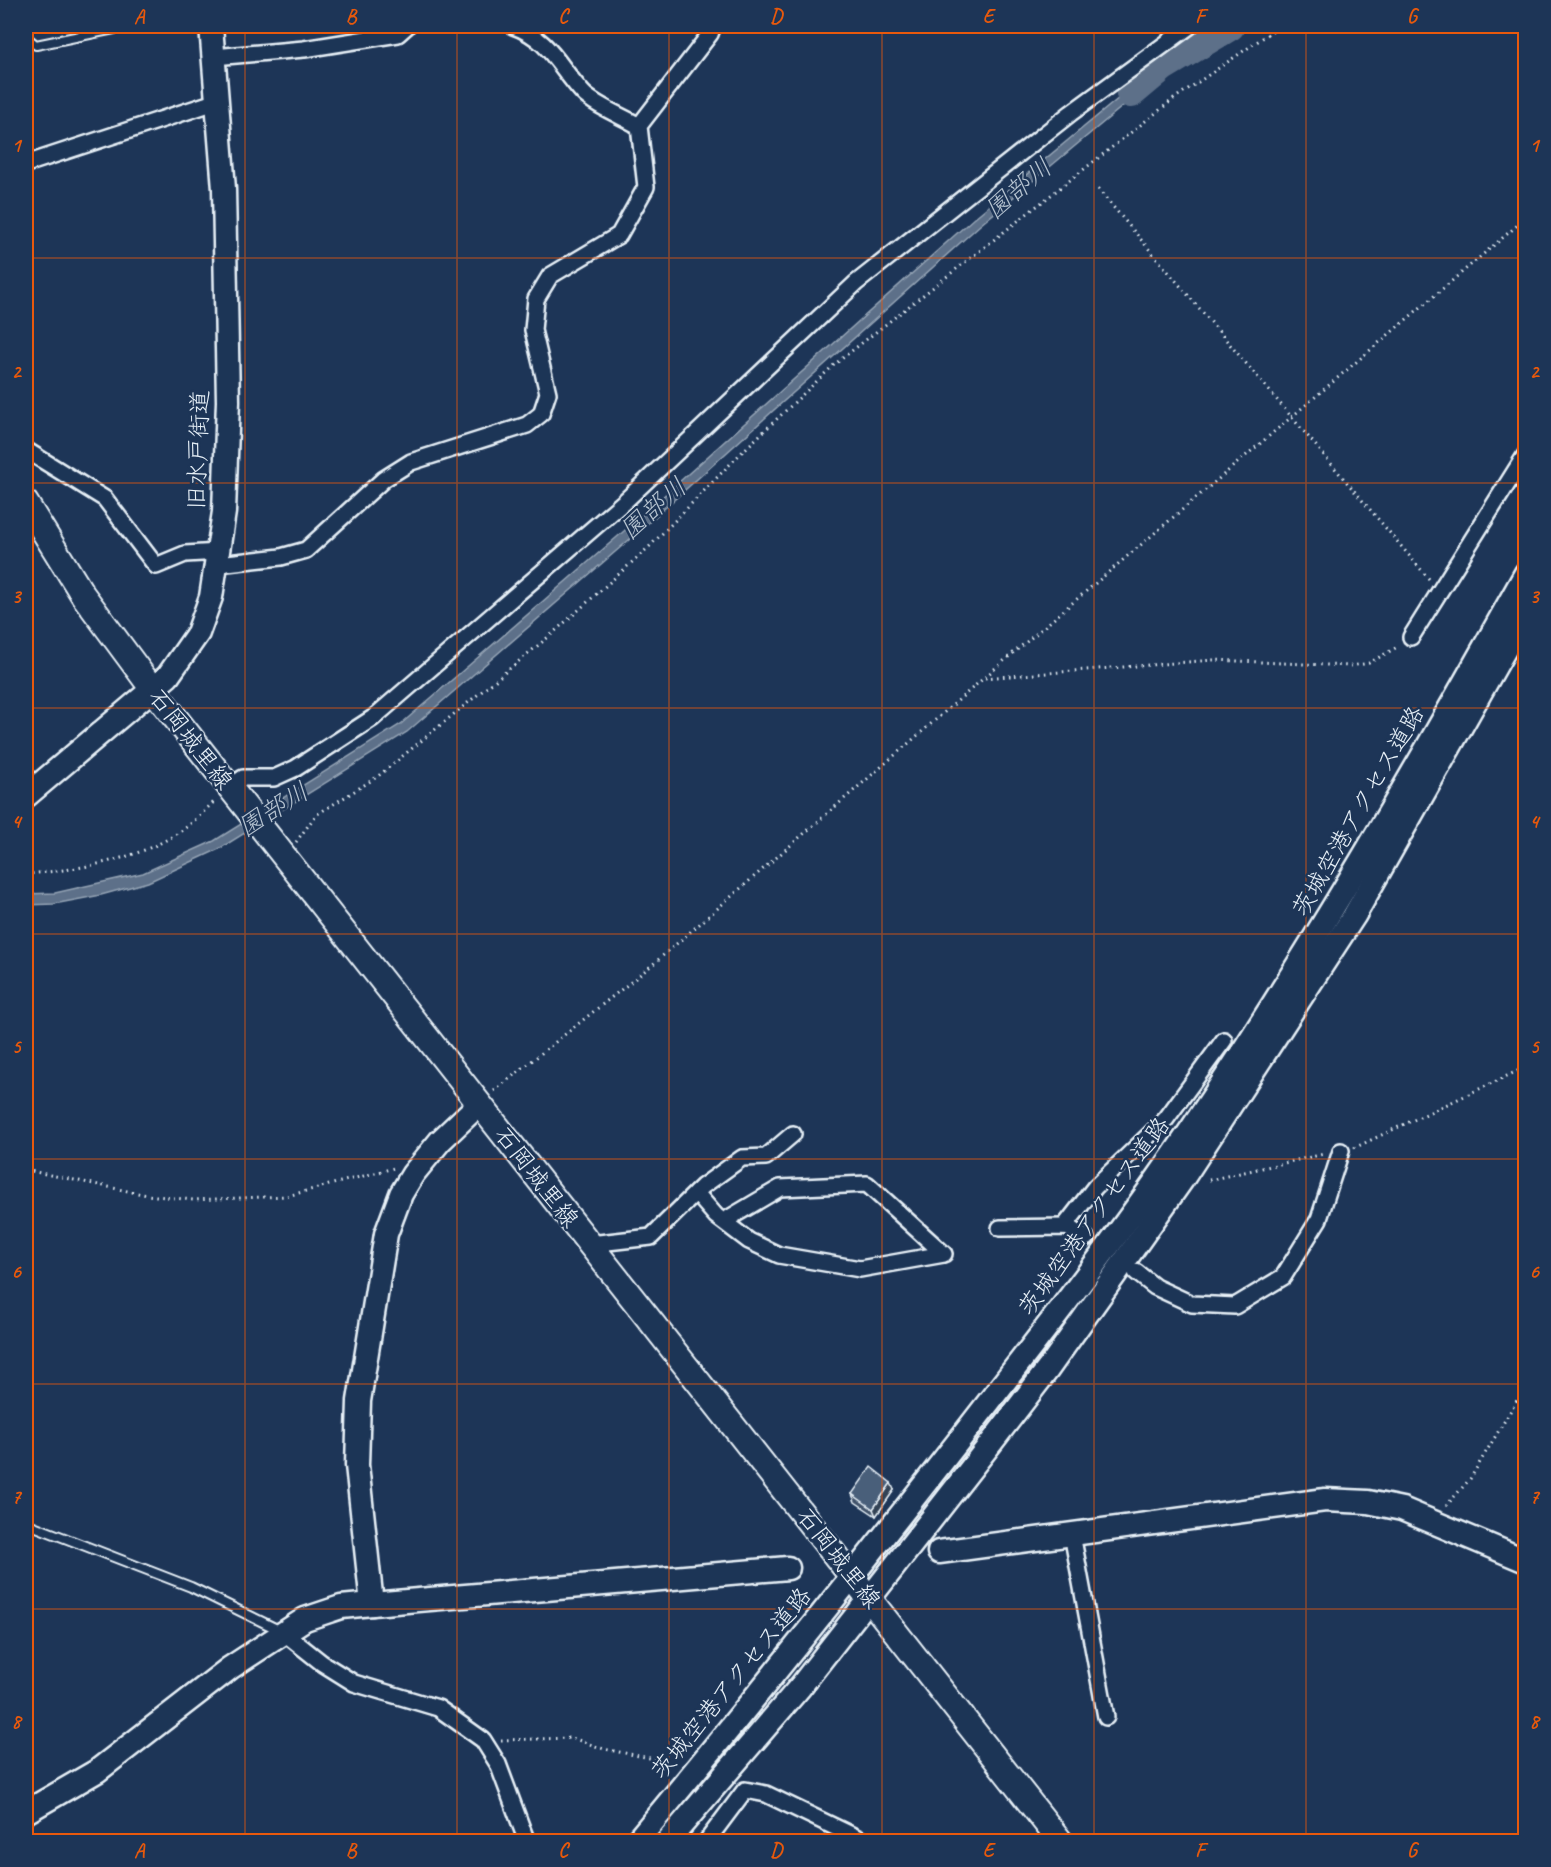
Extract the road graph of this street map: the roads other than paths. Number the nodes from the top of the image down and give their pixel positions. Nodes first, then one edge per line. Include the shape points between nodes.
1 (129, 26) edge
2 (211, 26) edge
3 (407, 26) edge
4 (513, 26) edge
5 (713, 26) edge
6 (1190, 26) edge
7 (26, 37) edge
8 (214, 57) junction
9 (218, 101) junction
10 (639, 126) junction
11 (26, 164) edge
12 (26, 450) edge
13 (1526, 454) edge
14 (26, 503) edge
15 (219, 558) junction
16 (1526, 573) edge
17 (1526, 612) edge
18 (1411, 637) road end
19 (154, 691) junction
20 (235, 795) junction
21 (26, 796) edge
22 (1224, 1040) dead end
23 (479, 1104) junction
24 (793, 1134) dead end
25 (1341, 1150) road end
26 (696, 1193) junction
27 (724, 1221) junction
28 (1064, 1227) junction
29 (1000, 1228) dead end
30 (1086, 1238) dead end
31 (590, 1244) junction
32 (1136, 1272) dead end
33 (26, 1523) edge
34 (1072, 1534) junction
35 (939, 1552) dead end
36 (1526, 1561) edge
37 (788, 1568) dead end
38 (853, 1575) junction
39 (870, 1597) junction
40 (372, 1604) junction
41 (283, 1632) junction
42 (1106, 1716) dead end
43 (26, 1812) edge
44 (527, 1842) edge
45 (636, 1842) edge
46 (667, 1842) edge
47 (706, 1842) edge
48 (866, 1842) edge
49 (1061, 1842) edge

1 - 7 lane via 36,45
2 - 8 main road, 旧水戸街道
3 - 8 street via 398,34 304,49
4 - 10 street via 527,30 550,48 584,95
5 - 10 street
6 - 20 street via 1071,113 856,283 626,500 373,718 296,768 274,778 243,778
8 - 9 main road, 旧水戸街道
9 - 11 street
9 - 15 main road, 旧水戸街道 via 224,189 228,401
10 - 15 street via 646,187 619,235 550,276 536,299 533,330 548,393 541,414 527,425 411,462 384,479 306,550 281,557
12 - 15 street via 105,500 156,566 185,554
13 - 18 street
14 - 19 main road, 石岡城里線 via 83,595
15 - 19 main road, 旧水戸街道 via 198,633 180,663
16 - 38 main road, 茨城空港アクセス道路 via 1337,903 1178,1149 1065,1304
17 - 39 main road, 茨城空港アクセス道路 via 1354,916 1281,1032 1048,1369
19 - 20 main road, 石岡城里線
19 - 21 main road, 旧水戸街道
20 - 23 main road, 石岡城里線 via 286,846
22 - 28 street via 1166,1119 1095,1186
23 - 31 main road, 石岡城里線
23 - 40 main road via 413,1174 386,1234 360,1401 357,1465
24 - 26 street via 766,1157 742,1158
25 - 32 street via 1319,1219 1283,1278 1235,1306 1192,1304 1155,1287
26 - 27 street
26 - 31 street via 651,1237
27 - 27 street via 780,1188 867,1184 944,1254 860,1269 779,1255 749,1241
28 - 29 street
28 - 30 street
31 - 38 main road, 石岡城里線
33 - 41 lane via 191,1587
34 - 35 main road
34 - 36 main road via 1325,1500 1368,1502 1430,1519
34 - 42 street
37 - 40 main road
38 - 39 main road, 石岡城里線
38 - 45 main road, 茨城空港アクセス道路
39 - 46 main road, 茨城空港アクセス道路 via 777,1714
39 - 49 main road, 石岡城里線
40 - 41 main road via 323,1611
41 - 43 main road via 230,1668 97,1772
41 - 44 street via 354,1683 438,1708 483,1740 498,1764
47 - 48 street via 746,1790 766,1794

